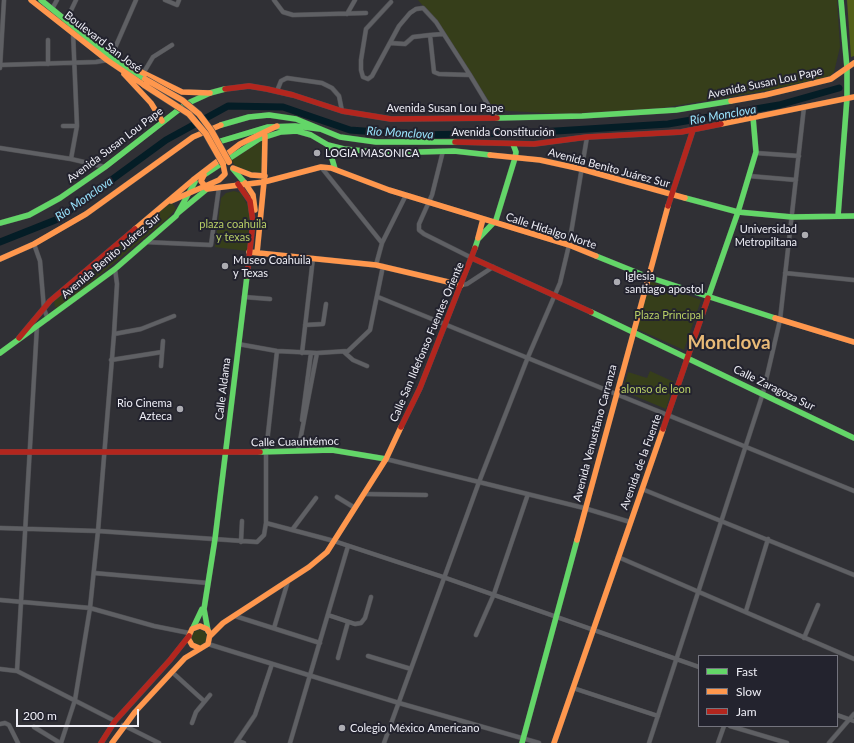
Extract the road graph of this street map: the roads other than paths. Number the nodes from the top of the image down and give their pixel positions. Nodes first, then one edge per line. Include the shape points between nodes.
1 (4, 0) edge
2 (31, 0) edge
3 (41, 0) edge
4 (57, 0) edge
5 (76, 0) edge
6 (136, 0) edge
7 (166, 0) edge
8 (179, 0) edge
9 (274, 0) edge
10 (355, 0) edge
11 (841, 0) edge
12 (391, 2) dead end
13 (52, 9) junction
14 (366, 13) dead end
15 (347, 14) junction
16 (66, 23) junction
17 (74, 29) junction
18 (443, 34) junction
19 (430, 35) junction
20 (48, 40) dead end
21 (390, 43) junction
22 (172, 45) dead end
23 (109, 58) junction
24 (74, 63) junction
25 (854, 63) edge
26 (48, 64) junction
27 (0, 65) edge
28 (0, 68) edge
29 (123, 68) junction
30 (847, 68) junction
31 (144, 72) junction
32 (470, 75) junction
33 (145, 82) junction
34 (847, 88) junction
35 (276, 91) junction
36 (210, 92) junction
37 (852, 96) edge
38 (838, 100) junction
39 (804, 107) junction
40 (342, 111) junction
41 (753, 117) junction
42 (496, 118) junction
43 (162, 121) junction
44 (63, 126) dead end
45 (77, 126) junction
46 (277, 126) junction
47 (320, 129) junction
48 (693, 130) junction
49 (266, 136) junction
50 (587, 138) junction
51 (218, 142) junction
52 (513, 144) junction
53 (328, 145) junction
54 (0, 148) edge
55 (443, 151) junction
56 (756, 153) junction
57 (799, 156) junction
58 (515, 158) junction
59 (71, 159) junction
60 (228, 165) junction
61 (105, 167) junction
62 (321, 167) junction
63 (335, 169) junction
64 (580, 169) junction
65 (204, 175) junction
66 (749, 176) junction
67 (265, 179) junction
68 (796, 180) junction
69 (241, 184) junction
70 (219, 187) junction
71 (206, 188) junction
72 (186, 194) junction
73 (672, 194) junction
74 (253, 195) junction
75 (406, 195) junction
76 (168, 202) junction
77 (429, 202) junction
78 (262, 207) junction
79 (178, 212) junction
80 (738, 212) junction
81 (838, 216) junction
82 (854, 216) edge
83 (792, 217) junction
84 (483, 219) junction
85 (253, 222) junction
86 (0, 223) edge
87 (494, 223) junction
88 (478, 239) junction
89 (145, 242) junction
90 (382, 243) junction
91 (34, 244) junction
92 (570, 245) junction
93 (249, 252) junction
94 (257, 253) junction
95 (313, 258) junction
96 (472, 258) junction
97 (0, 259) edge
98 (376, 265) junction
99 (383, 266) junction
100 (493, 267) junction
101 (115, 269) junction
102 (785, 273) junction
103 (648, 277) junction
104 (854, 280) edge
105 (461, 285) junction
106 (556, 295) junction
107 (244, 297) junction
108 (378, 297) junction
109 (708, 297) junction
110 (270, 299) dead end
111 (50, 301) junction
112 (326, 304) dead end
113 (44, 309) junction
114 (60, 311) junction
115 (174, 316) dead end
116 (48, 319) junction
117 (36, 320) junction
118 (780, 320) junction
119 (305, 325) junction
120 (446, 325) junction
121 (37, 327) junction
122 (633, 331) junction
123 (114, 334) junction
124 (19, 338) junction
125 (163, 341) dead end
126 (854, 342) edge
127 (238, 344) junction
128 (162, 352) junction
129 (277, 352) junction
130 (344, 352) junction
131 (302, 353) junction
132 (310, 353) junction
133 (317, 353) junction
134 (0, 354) edge
135 (528, 357) junction
136 (688, 357) junction
137 (111, 360) junction
138 (161, 366) dead end
139 (367, 366) dead end
140 (616, 393) junction
141 (763, 393) junction
142 (668, 415) junction
143 (302, 425) junction
144 (854, 438) edge
145 (745, 446) junction
146 (30, 451) junction
147 (298, 451) junction
148 (0, 452) edge
149 (103, 452) junction
150 (266, 452) junction
151 (226, 453) junction
152 (386, 459) junction
153 (478, 482) junction
154 (642, 490) junction
155 (854, 491) edge
156 (364, 494) junction
157 (528, 494) junction
158 (426, 495) dead end
159 (337, 497) dead end
160 (316, 498) dead end
161 (355, 508) junction
162 (584, 508) junction
163 (242, 520) dead end
164 (721, 521) junction
165 (630, 522) junction
166 (266, 523) junction
167 (0, 528) edge
168 (25, 529) junction
169 (292, 530) junction
170 (98, 532) junction
171 (215, 539) junction
172 (768, 539) junction
173 (334, 541) junction
174 (241, 542) junction
175 (348, 546) junction
176 (618, 557) junction
177 (94, 573) junction
178 (854, 575) edge
179 (443, 577) junction
180 (289, 580) junction
181 (208, 583) junction
182 (699, 591) junction
183 (494, 594) junction
184 (371, 597) dead end
185 (0, 600) edge
186 (20, 601) junction
187 (205, 601) junction
188 (818, 605) dead end
189 (90, 608) junction
190 (746, 611) junction
191 (328, 615) junction
192 (234, 616) junction
193 (556, 616) junction
194 (348, 622) junction
195 (274, 628) junction
196 (593, 629) junction
197 (190, 633) junction
198 (209, 634) junction
199 (476, 635) dead end
200 (804, 638) junction
201 (320, 643) junction
202 (208, 644) junction
203 (199, 648) junction
204 (368, 656) dead end
205 (338, 658) dead end
206 (676, 659) junction
207 (854, 660) edge
208 (272, 664) junction
209 (698, 667) edge
210 (410, 669) junction
211 (0, 670) edge
212 (17, 671) junction
213 (172, 672) junction
214 (310, 675) junction
215 (573, 688) junction
216 (210, 695) dead end
217 (75, 700) junction
218 (204, 701) junction
219 (399, 703) junction
220 (854, 714) edge
221 (838, 715) edge
222 (658, 716) junction
223 (852, 720) edge
224 (115, 721) junction
225 (192, 723) dead end
226 (0, 724) edge
227 (123, 726) junction
228 (34, 727) dead end
229 (724, 727) edge
230 (733, 727) edge
231 (522, 741) edge
232 (237, 742) edge
233 (719, 742) edge
234 (18, 743) edge
235 (60, 743) edge
236 (101, 743) edge
237 (112, 743) edge
238 (159, 743) edge
239 (244, 743) edge
240 (290, 743) edge
241 (384, 743) edge
242 (539, 743) edge
243 (554, 743) edge
244 (649, 743) edge
245 (724, 743) edge
246 (787, 743) edge
247 (829, 743) edge

1 - 27 street
2 - 16 street, Boulevard San José
3 - 13 street, Boulevard San José
4 - 13 street
5 - 16 street
6 - 23 street
7 - 8 street via 177,5
9 - 15 street via 283,12 293,15
10 - 15 street
11 - 30 street
12 - 21 street via 366,29 361,60 363,77 368,79 372,76
13 - 16 street, Boulevard San José
14 - 15 street
16 - 17 street, Boulevard San José
17 - 23 street, Boulevard San José
17 - 24 street
18 - 19 street
18 - 21 street via 426,10 420,8 410,13
18 - 32 street
19 - 21 street via 413,37 405,44
19 - 32 street via 434,72
20 - 26 street
22 - 31 street via 153,57
23 - 24 street
23 - 29 street, Boulevard San José
24 - 26 street
24 - 45 street
25 - 30 street, Avenida Susan Lou Pape
26 - 27 street
27 - 28 street
29 - 31 street
29 - 33 street, Boulevard San José
29 - 43 street via 129,81 151,103
30 - 34 street
30 - 42 street, Avenida Susan Lou Pape via 827,81 765,95 676,110
31 - 36 street via 182,92
32 - 42 street
33 - 51 street, bridge via 192,108 206,122
33 - 60 street, bridge via 189,114
34 - 37 street
34 - 38 street
35 - 36 street, Avenida Susan Lou Pape via 244,86
35 - 40 street, Avenida Susan Lou Pape
35 - 40 street via 281,81 286,78 322,83 332,88 338,96
36 - 43 street, Avenida Susan Lou Pape via 186,104
37 - 38 street, Avenida Constitución
37 - 81 street
38 - 39 street, Avenida Constitución
39 - 41 street, Avenida Constitución
39 - 57 street
40 - 42 street, Avenida Susan Lou Pape via 405,120
41 - 48 street, Avenida Constitución
41 - 56 street, Avenida de la Fuente
43 - 61 street, Avenida Susan Lou Pape
44 - 45 street
45 - 59 street
46 - 47 street
46 - 51 street
46 - 76 street via 240,144
47 - 52 street, Avenida Constitución via 349,139 376,142
47 - 91 street, Avenida Constitución via 304,121 269,115 248,117 218,126 193,137 86,214
48 - 50 street, Avenida Constitución
48 - 73 street, Avenida Venustiano Carranza
49 - 53 street, Avenida Benito Juárez Sur via 281,132 302,132
49 - 65 street, Avenida Benito Juárez Sur via 238,151
49 - 67 street
50 - 52 street, Avenida Constitución via 549,144
50 - 64 street
51 - 60 street, bridge
52 - 58 street, Calle San Ildefonso Fuentes Oriente
53 - 55 street, Avenida Benito Juárez Sur via 385,153
53 - 63 street
54 - 59 street
55 - 58 street, Avenida Benito Juárez Sur
55 - 77 street
56 - 57 street
56 - 66 street, Avenida de la Fuente
57 - 68 street
58 - 64 street, Avenida Benito Juárez Sur via 540,160
58 - 87 street, Calle San Ildefonso Fuentes Oriente
59 - 61 street
60 - 67 street
60 - 69 street
60 - 71 street, Avenida Benito Juárez Sur via 223,176
61 - 86 street, Avenida Susan Lou Pape via 80,186 29,215
62 - 63 street, Calle Hidalgo Norte
62 - 67 street, Calle Hidalgo Norte
62 - 90 street
63 - 75 street, Calle Hidalgo Norte
64 - 73 street, Avenida Benito Juárez Sur
64 - 92 street
65 - 71 street via 201,181
65 - 72 street, Avenida Benito Juárez Sur
66 - 68 street
66 - 80 street, Avenida de la Fuente
67 - 69 street
67 - 78 street
68 - 83 street
69 - 70 street
69 - 74 street
69 - 85 street, Calle Aldama via 250,201
70 - 71 street
70 - 89 street via 210,246
71 - 72 street, Avenida Benito Juárez Sur
71 - 79 street
72 - 76 street, Avenida Benito Juárez Sur
72 - 79 street, Avenida Benito Juárez Sur
73 - 80 street, Avenida Benito Juárez Sur
73 - 103 street, Avenida Venustiano Carranza
74 - 78 street
74 - 85 street via 256,208
75 - 77 street, Calle Hidalgo Norte
75 - 90 street
76 - 79 street via 177,203
76 - 111 street, Avenida Benito Juárez Sur
77 - 84 street, Calle Hidalgo Norte
77 - 96 street via 419,224 420,231
78 - 94 street
79 - 89 street, Avenida Benito Juárez Sur
80 - 83 street, Avenida Benito Juárez Sur
80 - 109 street, Avenida de la Fuente
81 - 82 street, Avenida Benito Juárez Sur
81 - 83 street, Avenida Benito Juárez Sur
83 - 102 street
84 - 87 street, Calle Hidalgo Norte
84 - 88 street, Calle San Ildefonso Fuentes Oriente
85 - 93 street, Calle Aldama
87 - 88 street, Calle San Ildefonso Fuentes Oriente
87 - 92 street, Calle Hidalgo Norte
88 - 96 street, Calle San Ildefonso Fuentes Oriente
89 - 101 street, Avenida Benito Juárez Sur
90 - 98 street
91 - 97 street, Avenida Constitución
91 - 113 street via 40,261
92 - 103 street, Calle Hidalgo Norte
92 - 106 street
93 - 94 street
93 - 107 street, Calle Aldama
94 - 95 street
95 - 98 street
95 - 119 street
96 - 100 street, Calle Zaragoza Sur
96 - 105 street, Calle San Ildefonso Fuentes Oriente
98 - 99 street
99 - 105 street
99 - 108 street
100 - 105 street via 467,284
100 - 106 street, Calle Zaragoza Sur
101 - 114 street, Avenida Benito Juárez Sur
101 - 123 street via 117,284
102 - 104 street
102 - 118 street
103 - 109 street, Calle Hidalgo Norte
103 - 122 street, Avenida Venustiano Carranza
105 - 120 street, Calle San Ildefonso Fuentes Oriente
106 - 122 street, Calle Zaragoza Sur
106 - 135 street
107 - 110 street
107 - 127 street, Calle Aldama
108 - 120 street
108 - 130 street via 369,332 354,347
109 - 118 street, Calle Hidalgo Norte
109 - 136 street, Avenida de la Fuente
111 - 113 street, Avenida Benito Juárez Sur
111 - 114 street via 50,310
112 - 119 street via 324,323
113 - 116 street
113 - 117 street, Avenida Benito Juárez Sur
114 - 116 street, Avenida Benito Juárez Sur
115 - 123 street via 141,329
116 - 121 street, Avenida Benito Juárez Sur
117 - 121 street
117 - 124 street, Avenida Benito Juárez Sur
118 - 126 street, Calle Hidalgo Norte
118 - 141 street
119 - 131 street
120 - 135 street
120 - 152 street, Calle San Ildefonso Fuentes Oriente via 420,388
121 - 124 street, Avenida Benito Juárez Sur
121 - 146 street
122 - 136 street, Calle Zaragoza Sur
122 - 140 street, Avenida Venustiano Carranza
123 - 137 street
124 - 134 street, Avenida Benito Juárez Sur
125 - 128 street
127 - 129 street
127 - 151 street, Calle Aldama
128 - 137 street
128 - 138 street
129 - 131 street
129 - 150 street
130 - 133 street
130 - 139 street
131 - 132 street
132 - 133 street
132 - 143 street
133 - 143 street
135 - 140 street
135 - 153 street
136 - 141 street, Calle Zaragoza Sur
136 - 142 street, Avenida de la Fuente
137 - 149 street
140 - 142 street
140 - 162 street, Avenida Venustiano Carranza
141 - 144 street, Calle Zaragoza Sur
141 - 145 street
142 - 145 street
142 - 154 street, Avenida de la Fuente
143 - 147 street
145 - 155 street
145 - 164 street
146 - 148 street, Calle Cuauhtémoc
146 - 149 street, Calle Cuauhtémoc
146 - 168 street
147 - 150 street, Calle Cuauhtémoc
147 - 152 street, Calle Cuauhtémoc via 332,450
149 - 151 street, Calle Cuauhtémoc
149 - 170 street
150 - 151 street, Calle Cuauhtémoc
150 - 166 street
151 - 171 street, Calle Aldama
152 - 153 street, Calle Cuauhtémoc
152 - 156 street, Calle San Ildefonso Fuentes Oriente
153 - 157 street, Calle Cuauhtémoc
153 - 179 street
154 - 164 street
154 - 165 street, Avenida de la Fuente
156 - 158 street
156 - 161 street, Calle San Ildefonso Fuentes Oriente
157 - 162 street, Calle Cuauhtémoc
157 - 183 street
159 - 161 street
160 - 169 street
161 - 173 street, Calle San Ildefonso Fuentes Oriente
162 - 165 street, Calle Cuauhtémoc
162 - 193 street, Avenida Venustiano Carranza
163 - 174 street
164 - 172 street
164 - 182 street
165 - 176 street, Avenida de la Fuente
166 - 169 street
166 - 174 street via 262,539 257,542
167 - 168 street
168 - 170 street
168 - 186 street
169 - 173 street
170 - 171 street
170 - 177 street
171 - 174 street
171 - 181 street, Calle Aldama
172 - 178 street
172 - 190 street
173 - 175 street
173 - 180 street, Calle San Ildefonso Fuentes Oriente via 320,558
175 - 179 street
175 - 191 street
176 - 182 street
176 - 196 street, Avenida de la Fuente
177 - 181 street
177 - 189 street
179 - 183 street
179 - 210 street
180 - 192 street, Calle San Ildefonso Fuentes Oriente
180 - 195 street
181 - 187 street, Calle Aldama
182 - 190 street
182 - 206 street
183 - 193 street
183 - 199 street
184 - 194 street via 364,621 359,624
185 - 186 street
186 - 189 street
186 - 212 street
187 - 197 street, Calle Aldama
187 - 198 street, Calle Aldama via 204,616
188 - 200 street
189 - 197 street
189 - 217 street
190 - 200 street
191 - 194 street
191 - 201 street
192 - 195 street
192 - 198 street, Calle San Ildefonso Fuentes Oriente
193 - 196 street
193 - 231 street, Avenida Venustiano Carranza
194 - 205 street
195 - 201 street
196 - 206 street
196 - 215 street, Avenida de la Fuente
197 - 198 street via 200,626
197 - 203 street via 190,644
197 - 224 street, Calle Aldama via 170,660
198 - 202 street
200 - 207 street
201 - 214 street
202 - 203 street
202 - 208 street
203 - 213 street
204 - 210 street
206 - 209 street
206 - 222 street
208 - 214 street
208 - 232 street via 255,715
210 - 219 street
211 - 212 street
212 - 217 street
213 - 218 street
213 - 227 street
214 - 219 street
214 - 240 street
215 - 222 street
215 - 243 street, Avenida de la Fuente
216 - 218 street
217 - 224 street
217 - 235 street
218 - 225 street
219 - 231 street
219 - 241 street
220 - 223 street
221 - 223 street
222 - 244 street
223 - 247 street
224 - 236 street, Calle Aldama
226 - 234 street via 4,722 9,725
227 - 237 street
227 - 238 street
228 - 235 street
229 - 233 street
230 - 246 street
231 - 242 street
232 - 239 street
233 - 245 street

